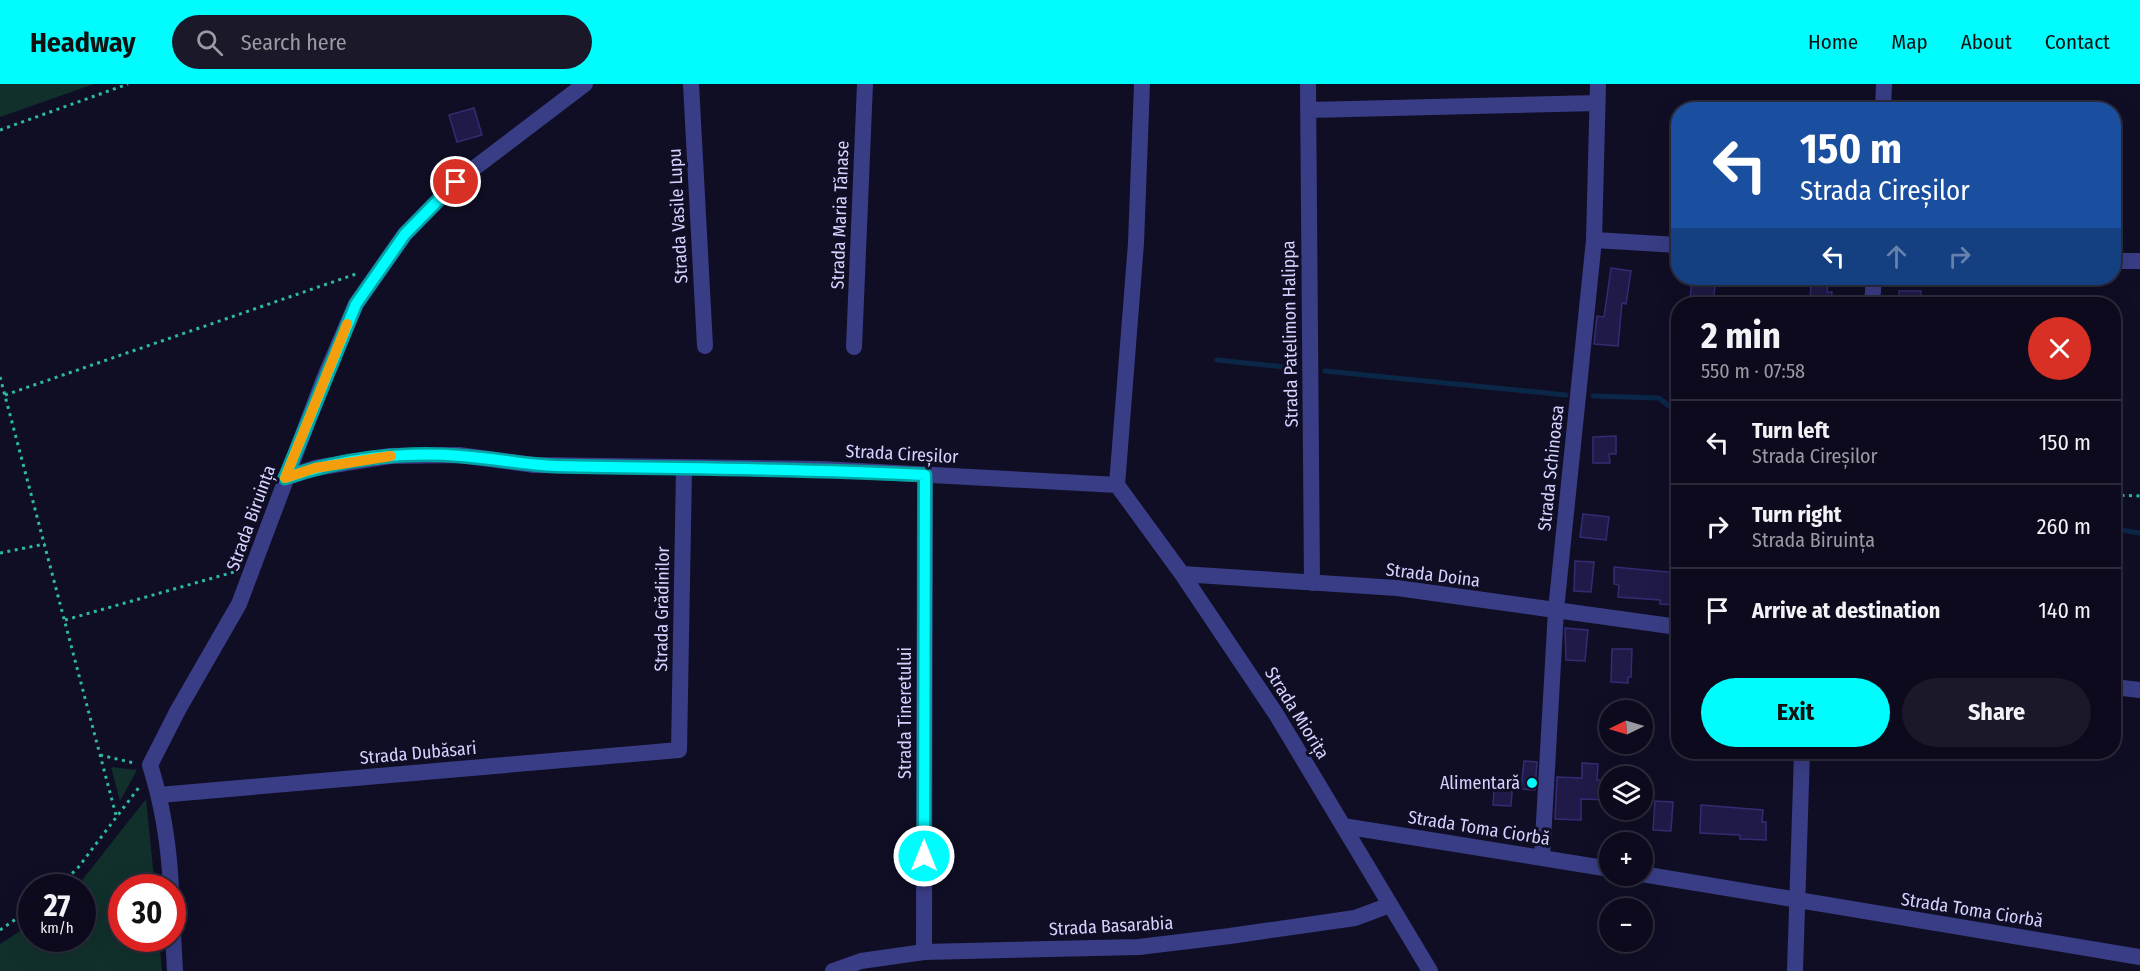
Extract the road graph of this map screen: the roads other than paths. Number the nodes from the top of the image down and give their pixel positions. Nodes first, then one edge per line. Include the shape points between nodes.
1 (585, 84) edge
2 (691, 84) edge
3 (865, 84) edge
4 (1142, 84) edge
5 (1308, 84) edge
6 (1598, 84) edge
7 (1884, 84) edge
8 (1883, 102) edge
9 (1598, 103) junction
10 (1308, 110) junction
11 (1594, 240) junction
12 (1671, 245) edge
13 (2121, 261) edge
14 (2140, 261) edge
15 (705, 346) dead end
16 (854, 347) dead end
17 (684, 469) junction
18 (925, 475) junction
19 (285, 478) junction
20 (1117, 485) junction
21 (1182, 573) junction
22 (1312, 583) junction
23 (1556, 610) junction
24 (1671, 626) edge
25 (2121, 688) edge
26 (2140, 690) edge
27 (679, 750) joint
28 (1802, 759) edge
29 (159, 795) junction
30 (1343, 826) junction
31 (1542, 857) junction
32 (1599, 866) edge
33 (170, 874) edge
34 (1653, 876) edge
35 (1798, 900) junction
36 (1390, 905) junction
37 (174, 952) edge
38 (924, 952) junction
39 (2140, 957) edge
40 (175, 971) edge
41 (833, 971) edge
42 (1430, 971) edge
43 (1795, 971) edge

1 - 19 street, Strada Biruința via 456,182 405,234 356,304
2 - 15 street, Strada Vasile Lupu
3 - 16 street, Strada Maria Tănase
4 - 20 street via 1136,243
5 - 10 street, Strada Patelimon Halippa
6 - 9 street, Strada Schinoasa
7 - 8 street
9 - 10 street
9 - 11 street, Strada Schinoasa
10 - 22 street, Strada Patelimon Halippa
11 - 12 street
11 - 23 street, Strada Schinoasa
13 - 14 street
17 - 18 street, Strada Cireșilor
17 - 19 street, Strada Cireșilor via 534,465 459,455 390,456 315,468
17 - 27 street, Strada Grădinilor
18 - 20 street, Strada Cireșilor
18 - 38 street, Strada Tineretului
19 - 29 street, Strada Biruința via 239,604 150,765
20 - 21 street, Strada Miorița
21 - 22 street, Strada Doina
21 - 30 street, Strada Miorița via 1276,714
22 - 23 street, Strada Doina via 1397,588
23 - 24 street, Strada Doina
23 - 31 street, Strada Schinoasa
25 - 26 street
27 - 29 street, Strada Dubăsari
28 - 35 street
29 - 33 street via 169,843
30 - 31 street, Strada Toma Ciorbă
30 - 36 street, Strada Miorița
31 - 32 street, Strada Toma Ciorbă
34 - 35 street, Strada Toma Ciorbă
35 - 39 street, Strada Toma Ciorbă
35 - 43 street
36 - 38 street, Strada Basarabia via 1356,918 1139,946
36 - 42 street, Strada Miorița
37 - 40 street
38 - 41 street, Strada Basarabia via 861,961

